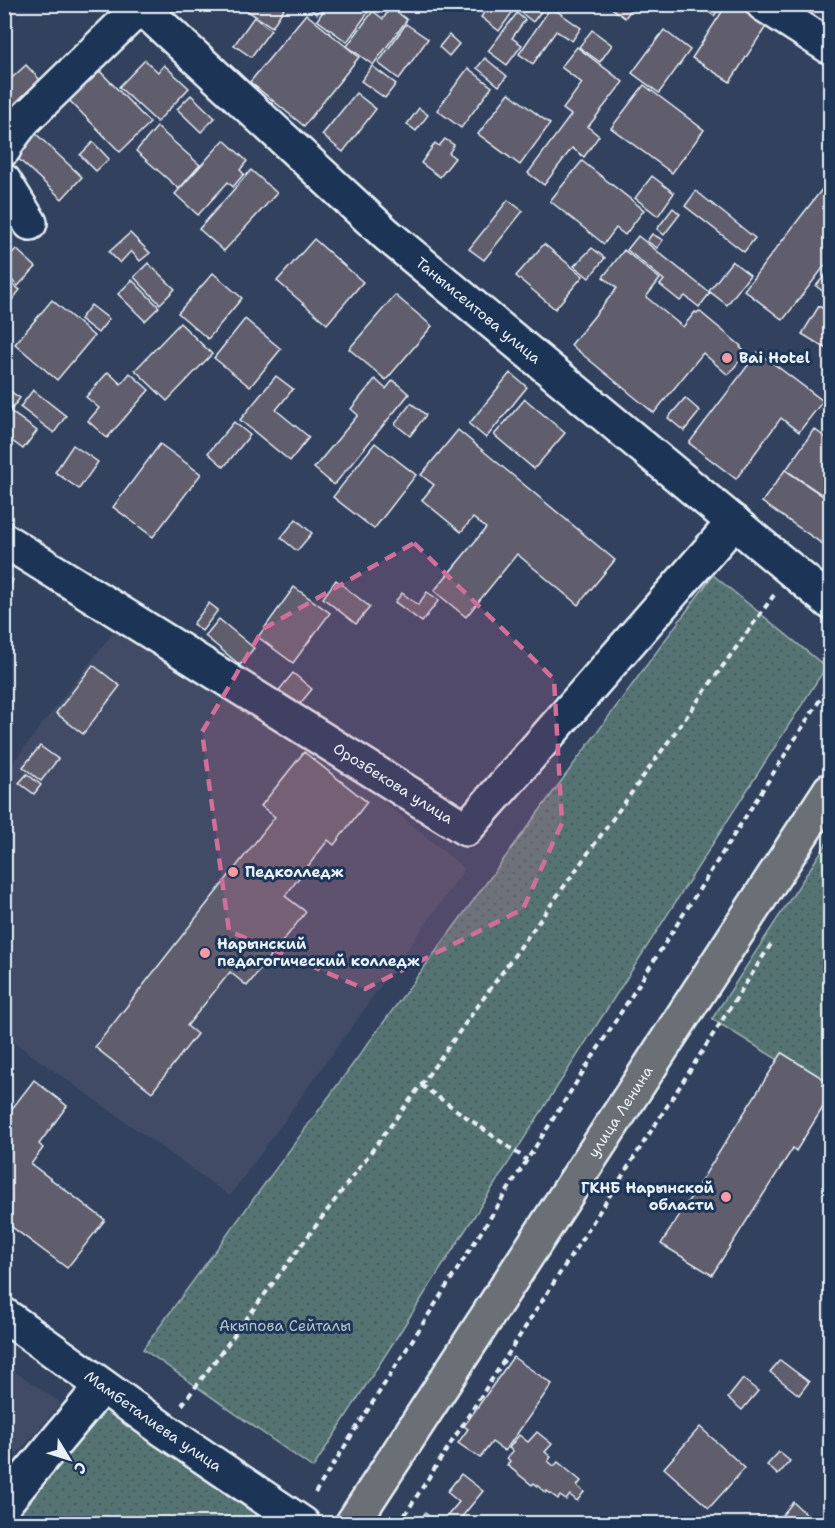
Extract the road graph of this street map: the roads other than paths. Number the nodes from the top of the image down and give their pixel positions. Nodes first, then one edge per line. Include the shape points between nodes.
1 (763, 4) edge
2 (139, 6) edge
3 (831, 47) edge
4 (4, 149) edge
5 (4, 181) edge
6 (30, 223) dead end
7 (734, 522) junction
8 (4, 540) edge
9 (831, 602) edge
10 (831, 790) edge
11 (4, 1316) edge
12 (102, 1386) junction
13 (4, 1504) edge
14 (301, 1522) edge
15 (352, 1524) edge

1 - 3 street
2 - 4 street via 22,121
2 - 7 street, Танымсеитова улица via 386,234
5 - 6 street
7 - 8 street, Орозбекова улица via 466,829
7 - 9 street, Танымсеитова улица
10 - 15 main road, улица Ленина
11 - 12 street, Мамбеталиева улица
12 - 13 street
12 - 14 street, Мамбеталиева улица

